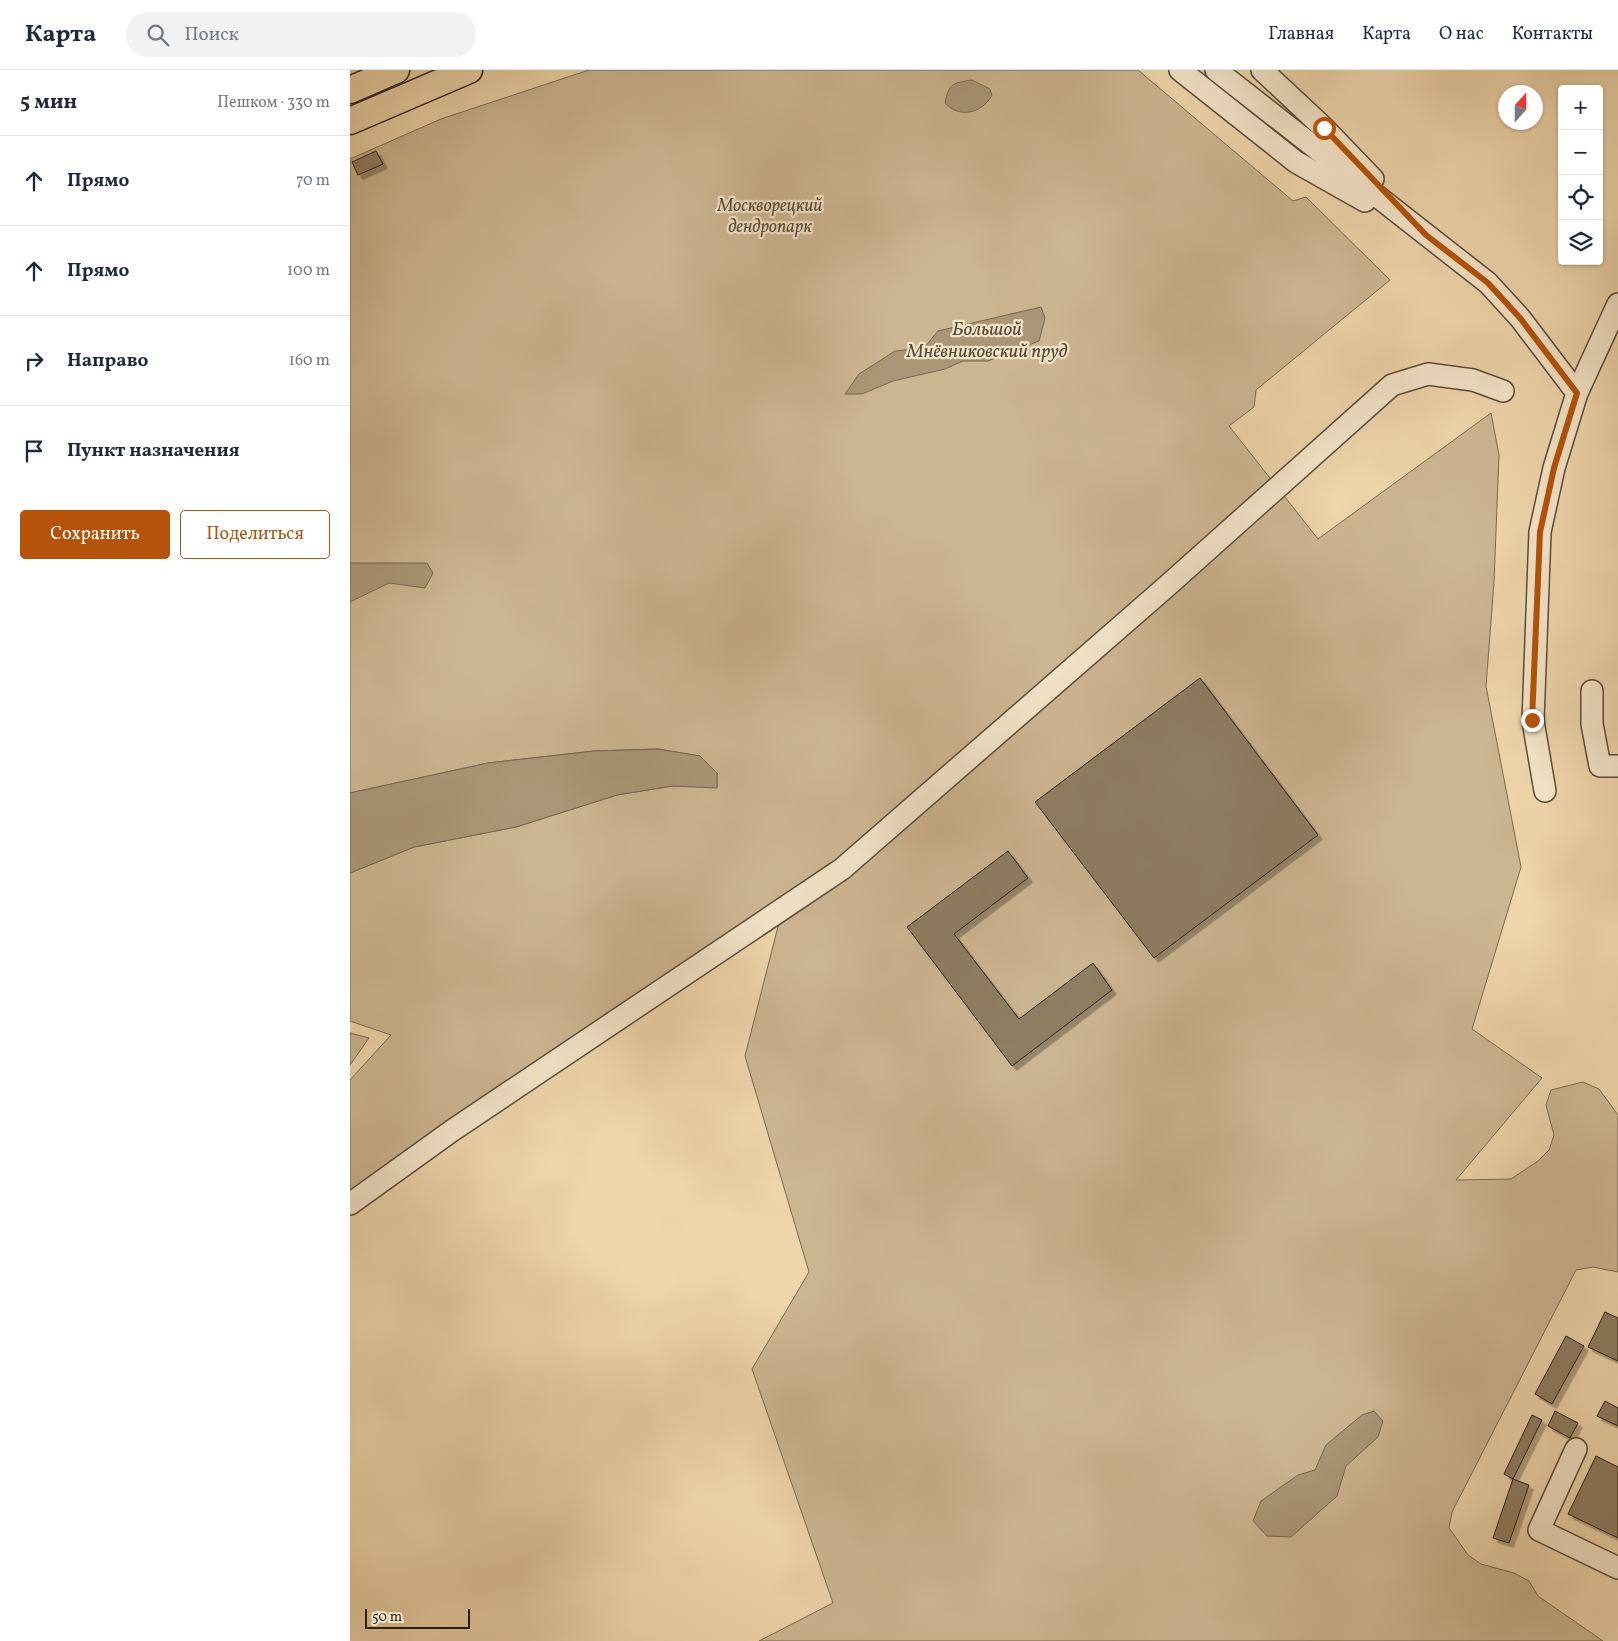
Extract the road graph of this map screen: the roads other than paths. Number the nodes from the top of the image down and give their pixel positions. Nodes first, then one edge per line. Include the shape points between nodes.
1 (470, 70) edge
2 (1180, 70) edge
3 (1216, 70) edge
4 (1262, 70) edge
5 (390, 72) edge
6 (350, 90) edge
7 (350, 121) edge
8 (1426, 235) junction
9 (1618, 304) edge
10 (1503, 391) dead end
11 (1577, 393) junction
12 (1592, 691) dead end
13 (1618, 766) edge
14 (1545, 791) dead end
15 (350, 1204) edge
16 (1576, 1449) dead end
17 (1618, 1568) edge

1 - 7 main road
2 - 8 street via 1296,162
3 - 8 street
4 - 8 street via 1324,128
5 - 6 main road
8 - 11 street via 1488,283 1520,318
9 - 11 street
10 - 15 street via 1472,380 1428,374 1392,385 842,869 453,1130
11 - 14 street via 1554,468 1540,532 1532,720
12 - 13 street via 1592,724 1600,766
16 - 17 street via 1540,1530

